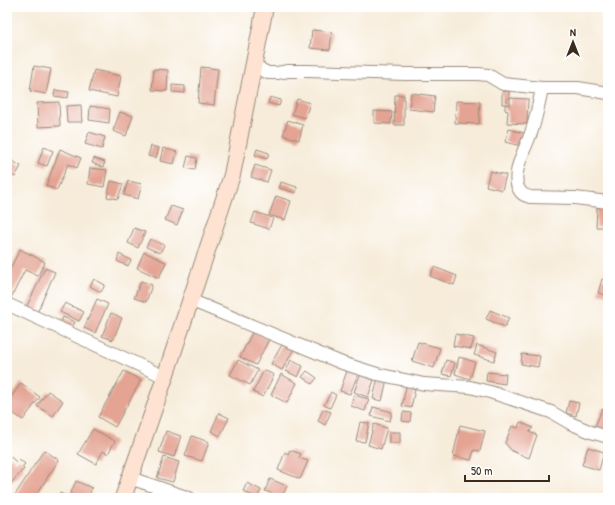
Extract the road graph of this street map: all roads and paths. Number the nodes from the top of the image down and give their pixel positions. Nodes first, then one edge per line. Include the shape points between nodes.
1 (266, 7) edge
2 (254, 64) junction
3 (542, 88) junction
4 (608, 93) edge
5 (608, 202) edge
6 (190, 300) junction
7 (7, 304) edge
8 (165, 376) junction
9 (608, 437) edge
10 (130, 478) junction
11 (123, 498) edge
12 (190, 498) edge

1 - 2 street
2 - 3 street via 268,73 307,71 478,74 503,84
2 - 6 street via 232,175
3 - 4 street via 578,88
3 - 5 street via 532,132 517,167 516,183 519,191 530,197
6 - 8 street
6 - 9 street via 361,369 424,384 470,387 490,392 551,412 570,423
7 - 8 street
8 - 10 street
10 - 11 street
10 - 12 street

